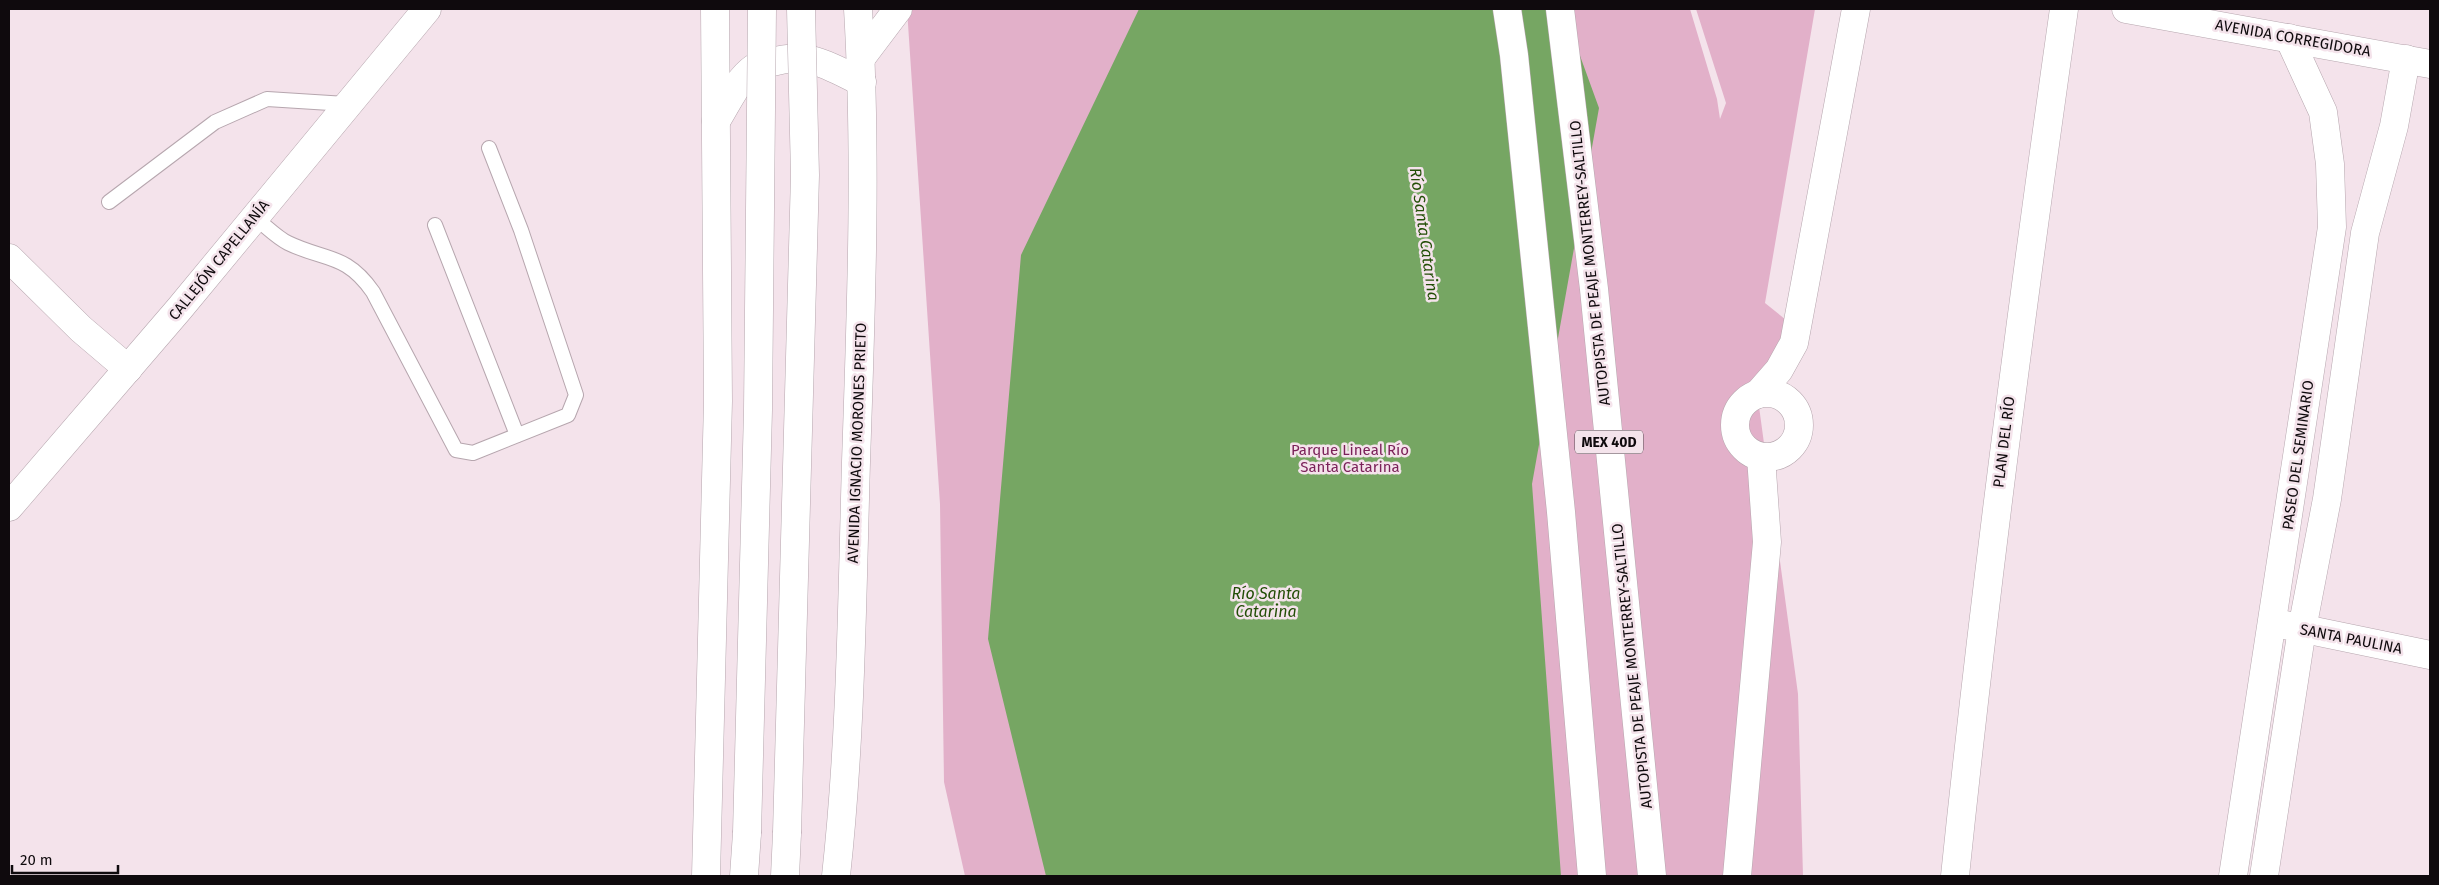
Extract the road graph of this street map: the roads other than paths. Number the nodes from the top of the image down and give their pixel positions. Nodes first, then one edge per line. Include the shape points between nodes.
1 (427, 9) edge
2 (715, 9) edge
3 (762, 9) edge
4 (801, 9) edge
5 (858, 9) edge
6 (898, 9) edge
7 (1507, 9) edge
8 (1560, 9) edge
9 (1856, 9) edge
10 (2064, 9) edge
11 (2126, 9) edge
12 (2289, 38) junction
13 (2418, 62) edge
14 (862, 70) junction
15 (346, 104) junction
16 (716, 122) junction
17 (489, 148) dead end
18 (109, 202) dead end
19 (254, 217) junction
20 (436, 225) dead end
21 (9, 258) edge
22 (128, 369) junction
23 (1758, 394) junction
24 (517, 436) junction
25 (1761, 457) junction
26 (9, 508) edge
27 (2272, 622) junction
28 (2302, 629) junction
29 (2430, 655) edge
30 (706, 876) edge
31 (744, 876) edge
32 (785, 876) edge
33 (836, 876) edge
34 (1592, 876) edge
35 (1652, 876) edge
36 (1737, 876) edge
37 (1955, 876) edge
38 (2233, 876) edge
39 (2264, 876) edge

1 - 15 main road, CALLEJÓN CAPELLANÍA
2 - 16 main road
3 - 31 main road, bridge via 758,410
4 - 32 main road, bridge via 804,175
5 - 14 main road, AVENIDA IGNACIO MORONES PRIETO
6 - 14 main road
7 - 34 main road, MEX 40D via 1560,512
8 - 35 main road, AUTOPISTA DE PEAJE MONTERREY-SALTILLO / MEX 40D via 1594,289
9 - 23 main road via 1794,343 1779,370
10 - 37 main road, PLAN DEL RÍO via 2017,338
11 - 12 main road, AVENIDA CORREGIDORA
12 - 13 main road, AVENIDA CORREGIDORA
12 - 27 main road, PASEO DEL SEMINARIO via 2323,112 2330,164 2332,227
13 - 28 main road via 2394,126 2365,233 2327,498
14 - 16 main road via 796,57 754,68 737,86
14 - 33 main road, AVENIDA IGNACIO MORONES PRIETO via 860,344 848,745
15 - 18 lane via 267,100 215,122
15 - 19 main road, CALLEJÓN CAPELLANÍA
16 - 30 main road via 718,411
17 - 24 lane via 521,230 576,395 568,415
19 - 22 main road, CALLEJÓN CAPELLANÍA
19 - 24 lane via 288,242 342,262 362,276 456,450 473,453
20 - 24 lane
21 - 22 main road via 81,329
22 - 26 main road, CALLEJÓN CAPELLANÍA
23 - 25 main road via 1746,401 1737,413 1735,427 1738,441 1748,452
23 - 25 main road via 1773,394 1786,399 1795,410 1799,424 1796,438 1788,450 1776,457
25 - 36 main road via 1767,542
27 - 28 main road, SANTA PAULINA
27 - 38 main road, PASEO DEL SEMINARIO
28 - 29 main road, SANTA PAULINA
28 - 39 main road

